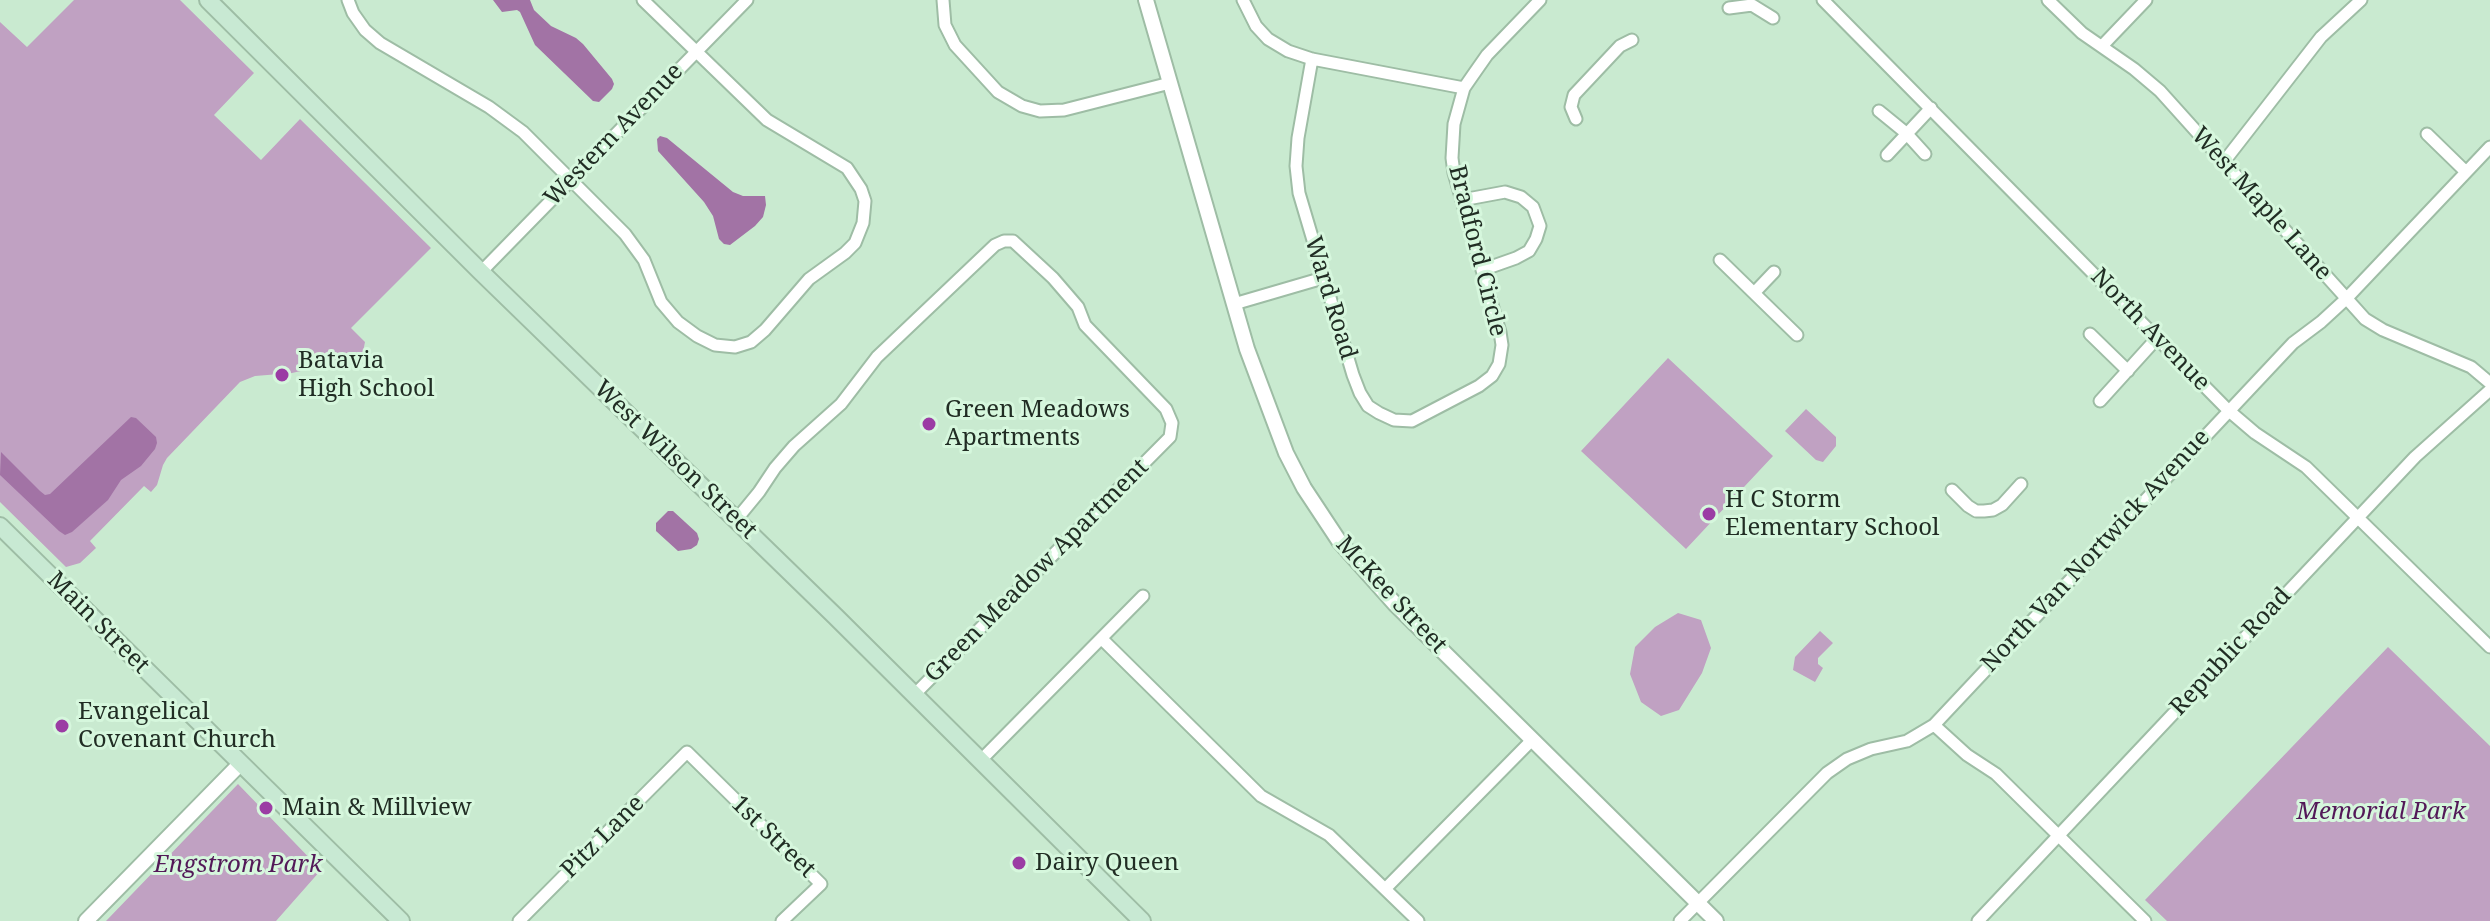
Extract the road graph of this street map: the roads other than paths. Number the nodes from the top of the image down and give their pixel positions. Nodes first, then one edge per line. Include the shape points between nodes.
1 (208, 0) edge
2 (348, 0) edge
3 (643, 0) edge
4 (747, 0) edge
5 (943, 0) edge
6 (1146, 0) edge
7 (1243, 0) edge
8 (1540, 0) edge
9 (1823, 0) edge
10 (2048, 0) edge
11 (2146, 0) edge
12 (2361, 0) edge
13 (1729, 8) dead end
14 (1773, 18) dead end
15 (1632, 40) dead end
16 (2102, 46) junction
17 (695, 53) junction
18 (1312, 59) junction
19 (1170, 83) junction
20 (1464, 88) junction
21 (1931, 108) junction
22 (1879, 111) dead end
23 (1576, 119) dead end
24 (1906, 133) junction
25 (2427, 134) dead end
26 (2490, 147) edge
27 (1925, 154) dead end
28 (1887, 155) dead end
29 (2223, 163) junction
30 (2466, 172) junction
31 (570, 180) junction
32 (1462, 200) junction
33 (1720, 260) dead end
34 (1482, 270) junction
35 (481, 272) junction
36 (1774, 272) dead end
37 (1323, 278) junction
38 (1754, 293) junction
39 (2346, 299) junction
40 (1234, 304) junction
41 (2090, 334) dead end
42 (1797, 335) dead end
43 (2158, 337) junction
44 (2128, 371) junction
45 (1484, 383) joint
46 (2490, 383) edge
47 (2490, 390) edge
48 (2100, 401) dead end
49 (2228, 410) junction
50 (2021, 484) dead end
51 (1952, 490) dead end
52 (2358, 517) junction
53 (736, 520) junction
54 (0, 526) edge
55 (1143, 596) dead end
56 (1102, 639) junction
57 (2490, 647) edge
58 (914, 695) junction
59 (1934, 725) junction
60 (1532, 740) junction
61 (687, 752) joint
62 (980, 761) junction
63 (240, 764) junction
64 (2058, 836) junction
65 (1386, 888) junction
66 (1698, 903) junction
67 (86, 921) edge
68 (401, 921) edge
69 (519, 921) edge
70 (782, 921) edge
71 (1142, 921) edge
72 (1418, 921) edge
73 (1680, 921) edge
74 (1716, 921) edge
75 (1978, 921) edge
76 (2145, 921) edge

1 - 35 main road, West Wilson Street
2 - 31 street via 365,30 380,43 507,119
3 - 17 street
4 - 17 street, Western Avenue
5 - 19 street via 945,25 955,45 998,92 1022,106 1057,111
6 - 19 street, McKee Street
7 - 18 street via 1268,39
8 - 20 street, Bradford Circle via 1487,55
9 - 21 street, North Avenue
10 - 16 street, West Maple Lane
11 - 16 street
12 - 29 street via 2321,37
13 - 14 street via 1752,5
15 - 23 street via 1574,95
16 - 29 street, West Maple Lane via 2147,79
17 - 31 street, Western Avenue
17 - 31 street via 767,120 847,168 865,201 855,243 809,279 751,342 715,345 668,313 635,246
18 - 20 street
18 - 37 street, Ward Road via 1296,177
19 - 40 street, McKee Street
20 - 32 street, Bradford Circle via 1452,140
21 - 24 street
21 - 43 street, North Avenue
22 - 24 street
24 - 27 street
24 - 28 street
25 - 30 street
26 - 30 street, North Van Nortwick Avenue
29 - 39 street, West Maple Lane
30 - 39 street, North Van Nortwick Avenue
31 - 35 street, Western Avenue
32 - 34 street, Bradford Circle
32 - 34 street via 1505,192 1521,197 1533,207 1540,226 1529,251
33 - 38 street
34 - 45 street, Bradford Circle via 1502,345 1499,364
35 - 53 main road, West Wilson Street
36 - 38 street
37 - 40 street
37 - 45 street, Ward Road via 1368,406 1394,420 1412,421
38 - 42 street
39 - 46 street, West Maple Lane via 2383,330 2462,362
39 - 49 street, North Van Nortwick Avenue via 2293,343
40 - 60 street, McKee Street via 1286,453 1326,523 1395,604
41 - 44 street
43 - 44 street
43 - 49 street, North Avenue
44 - 48 street
47 - 52 street, Republic Road
49 - 52 street, North Avenue via 2306,467
49 - 59 street, North Van Nortwick Avenue
50 - 51 street via 2002,505 1984,511 1968,506
52 - 57 street, North Avenue
52 - 64 street, Republic Road
53 - 58 main road, West Wilson Street
53 - 58 street, Green Meadow Apartment via 794,446 841,404 877,357 995,245 1013,241 1062,286 1085,325 1166,409 1170,437
54 - 63 main road, Main Street
55 - 56 street
56 - 62 street
56 - 65 street via 1261,796 1329,835
58 - 62 main road, West Wilson Street
59 - 64 street via 1996,774
59 - 66 street, North Van Nortwick Avenue via 1907,741 1847,759 1827,773
60 - 65 street
60 - 66 street, McKee Street
61 - 69 street, Pitz Lane
61 - 70 street, 1st Street via 821,884
62 - 71 main road, West Wilson Street
63 - 67 street
63 - 68 main road, Main Street
64 - 75 street, Republic Road
64 - 76 street
65 - 72 street
66 - 73 street, North Van Nortwick Avenue
66 - 74 street, McKee Street

